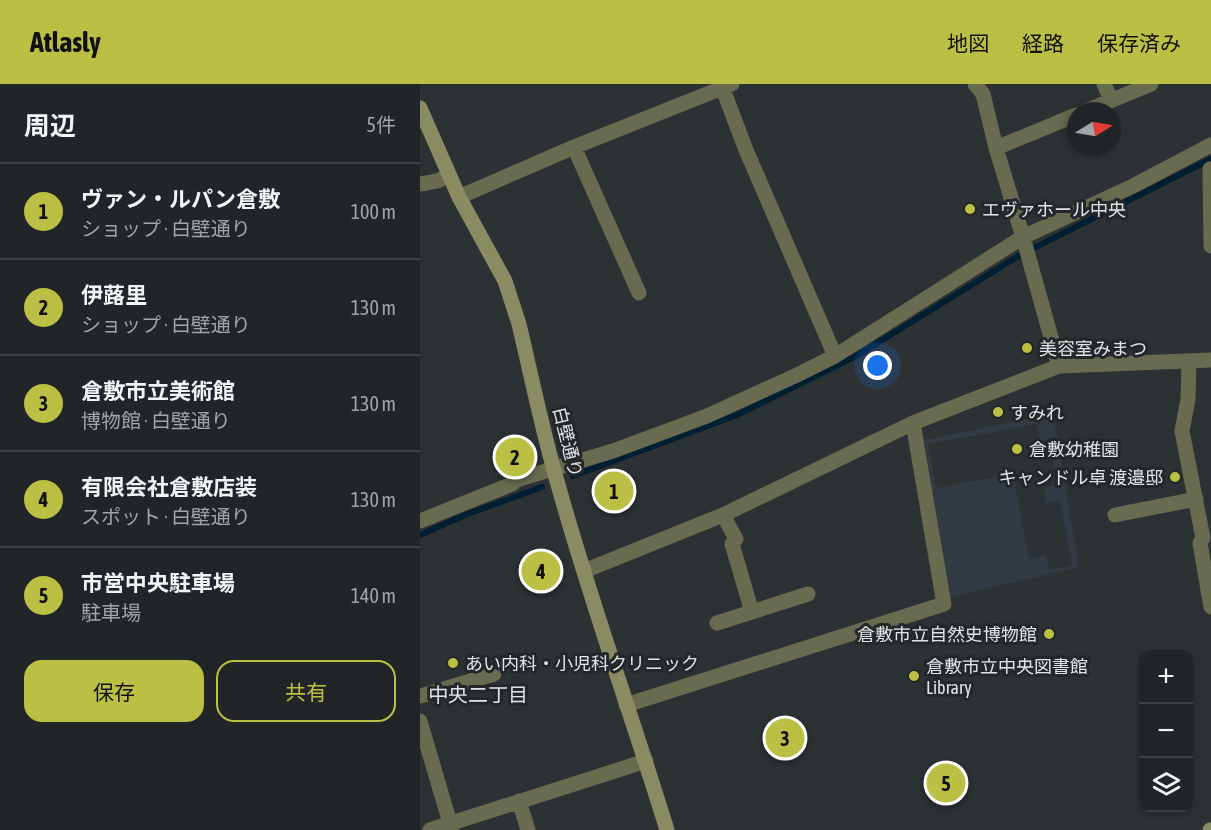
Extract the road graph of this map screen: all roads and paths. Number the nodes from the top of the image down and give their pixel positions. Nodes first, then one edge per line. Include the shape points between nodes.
1 (975, 84) edge
2 (1104, 84) edge
3 (1151, 84) edge
4 (725, 85) edge
5 (1111, 100) junction
6 (1106, 102) edge
7 (420, 108) edge
8 (1067, 119) edge
9 (1211, 145) edge
10 (574, 147) junction
11 (996, 148) junction
12 (1210, 168) edge
13 (449, 176) junction
14 (420, 184) edge
15 (459, 197) junction
16 (1026, 246) junction
17 (1211, 246) edge
18 (639, 294) dead end
19 (835, 356) junction
20 (1211, 360) edge
21 (1189, 361) junction
22 (1059, 366) junction
23 (913, 423) junction
24 (554, 470) junction
25 (1196, 500) junction
26 (723, 515) junction
27 (1115, 515) dead end
28 (420, 521) edge
29 (1207, 539) edge
30 (584, 571) junction
31 (807, 594) dead end
32 (1211, 607) edge
33 (752, 612) junction
34 (717, 623) dead end
35 (494, 674) dead end
36 (420, 696) edge
37 (626, 705) junction
38 (420, 721) edge
39 (646, 761) junction
40 (519, 801) junction
41 (451, 827) edge
42 (430, 830) edge
43 (528, 830) edge
44 (667, 830) edge

1 - 11 street via 983,94
2 - 5 street
3 - 5 street
4 - 10 street
4 - 19 street via 746,150
5 - 6 street
7 - 13 street, 白壁通り
8 - 11 street
9 - 16 street
10 - 15 street
10 - 18 street
11 - 16 street
12 - 17 street
13 - 14 street
13 - 15 street, 白壁通り
15 - 24 street, 白壁通り via 513,303
16 - 19 street
16 - 22 street
19 - 24 street via 707,416
20 - 21 street
21 - 22 street
21 - 25 street via 1182,431
22 - 23 street
23 - 26 street
23 - 37 street via 944,604
24 - 28 street via 516,480
24 - 30 street, 白壁通り
25 - 27 street
25 - 29 street
26 - 30 street
26 - 33 street via 736,539 732,544
29 - 32 street via 1200,543
30 - 37 street, 白壁通り
31 - 33 street
33 - 34 street
35 - 36 street
37 - 39 street, 白壁通り
38 - 41 street
39 - 40 street
39 - 44 street, 白壁通り
40 - 41 street
40 - 43 street
41 - 42 street

